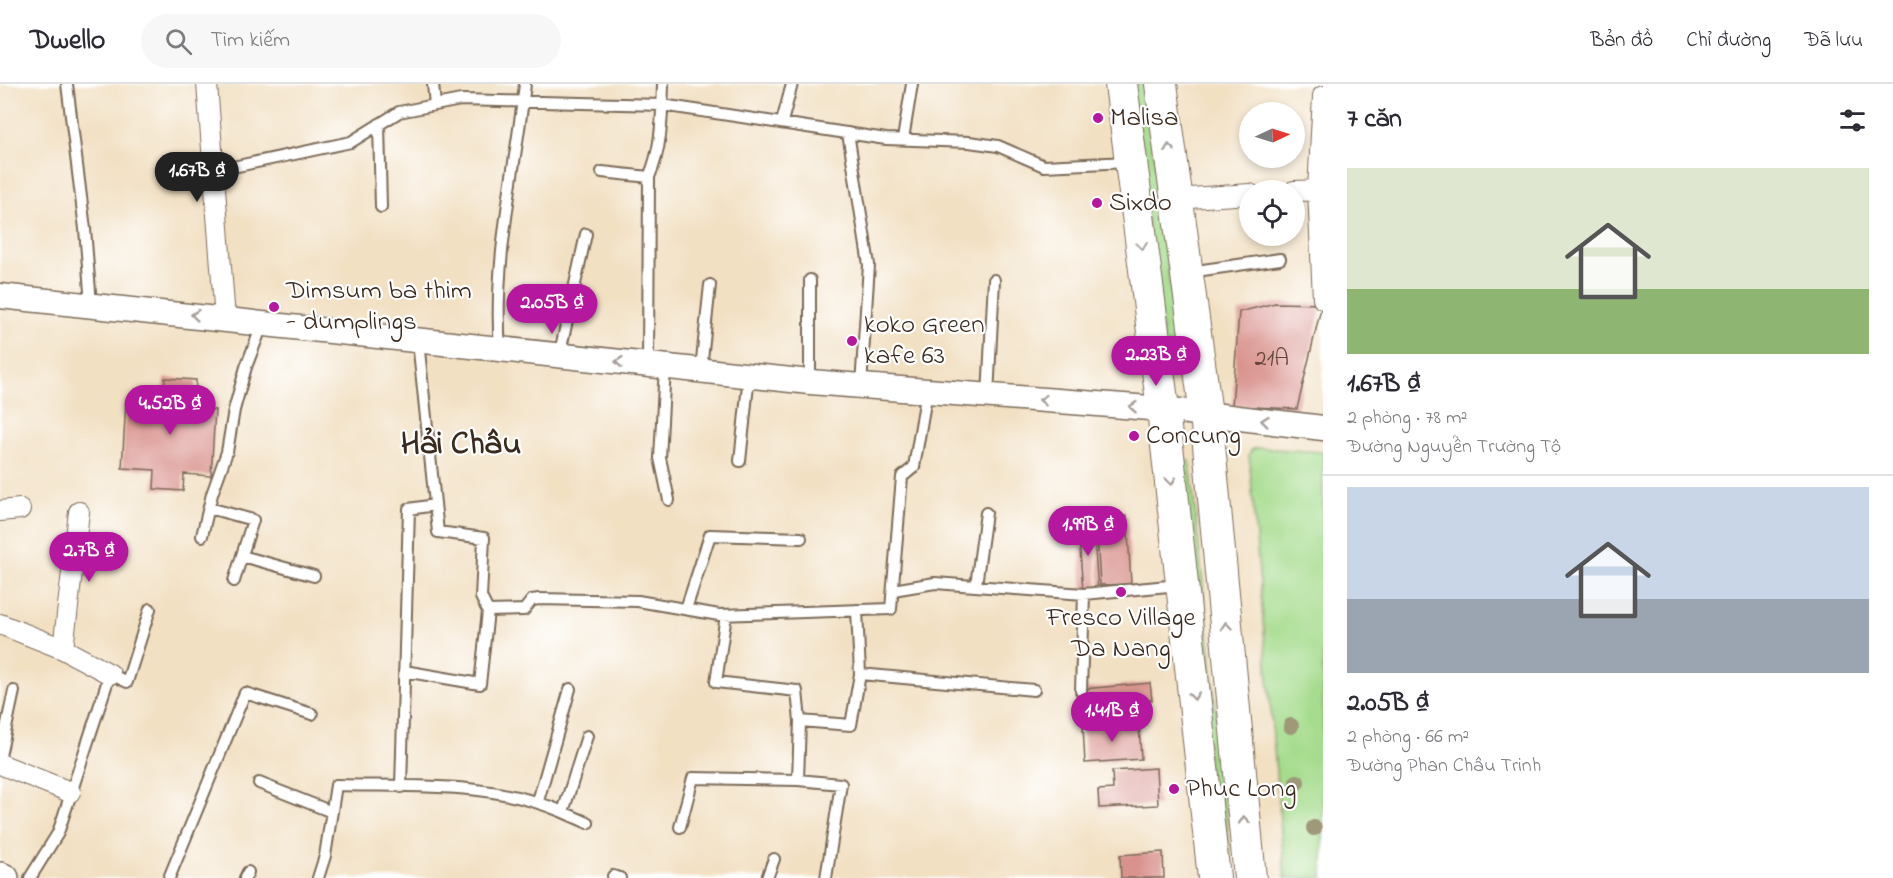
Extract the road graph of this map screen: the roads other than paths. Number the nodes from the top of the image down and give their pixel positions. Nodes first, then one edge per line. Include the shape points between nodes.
1 (67, 84) edge
2 (207, 84) edge
3 (434, 84) edge
4 (525, 84) edge
5 (663, 84) edge
6 (792, 84) edge
7 (912, 84) edge
8 (1121, 84) edge
9 (1161, 84) edge
10 (1323, 96) edge
11 (523, 101) junction
12 (435, 105) junction
13 (662, 105) junction
14 (782, 122) junction
15 (379, 124) junction
16 (848, 133) junction
17 (903, 139) junction
18 (1131, 162) junction
19 (214, 171) junction
20 (602, 172) dead end
21 (649, 177) junction
22 (1320, 190) edge
23 (1239, 195) edge
24 (1175, 199) junction
25 (381, 207) dead end
26 (586, 234) dead end
27 (1280, 259) dead end
28 (1185, 272) junction
29 (810, 280) dead end
30 (994, 280) dead end
31 (710, 285) dead end
32 (0, 296) edge
33 (1323, 299) edge
34 (91, 304) junction
35 (225, 319) junction
36 (263, 323) junction
37 (418, 341) junction
38 (500, 350) junction
39 (559, 357) junction
40 (657, 366) junction
41 (701, 369) junction
42 (749, 375) junction
43 (810, 382) junction
44 (861, 386) junction
45 (927, 391) junction
46 (988, 396) junction
47 (1163, 409) junction
48 (1206, 414) junction
49 (1323, 428) edge
50 (740, 461) dead end
51 (669, 500) dead end
52 (435, 505) junction
53 (209, 508) junction
54 (79, 512) dead end
55 (986, 513) dead end
56 (202, 536) dead end
57 (801, 538) dead end
58 (242, 556) junction
59 (314, 576) dead end
60 (234, 581) dead end
61 (976, 585) junction
62 (1182, 585) junction
63 (893, 590) junction
64 (1084, 594) junction
65 (150, 609) dead end
66 (686, 609) junction
67 (857, 610) junction
68 (488, 611) junction
69 (726, 615) junction
70 (0, 624) edge
71 (63, 649) junction
72 (404, 671) junction
73 (110, 674) junction
74 (860, 674) junction
75 (570, 689) dead end
76 (1034, 690) dead end
77 (1081, 691) dead end
78 (14, 692) dead end
79 (312, 714) dead end
80 (800, 721) junction
81 (587, 736) dead end
82 (0, 756) edge
83 (0, 764) edge
84 (798, 780) junction
85 (258, 783) dead end
86 (401, 787) junction
87 (70, 792) junction
88 (538, 801) junction
89 (332, 812) junction
90 (563, 812) junction
91 (588, 823) dead end
92 (680, 827) dead end
93 (774, 859) dead end
94 (0, 876) edge
95 (5, 878) edge
96 (30, 878) edge
97 (169, 878) edge
98 (318, 878) edge
99 (767, 878) edge
100 (826, 878) edge
101 (1214, 878) edge
102 (1250, 878) edge

1 - 34 lane via 86,229
2 - 19 street
3 - 12 lane
4 - 11 lane
5 - 13 lane
6 - 14 lane
7 - 17 lane
8 - 18 main road
24 -> 9 main road
10 - 22 street
11 - 12 lane via 461,100
11 - 13 lane
11 - 38 lane via 506,229
12 - 15 lane via 399,112
13 - 14 lane
13 - 21 lane via 656,162
14 - 16 lane
15 - 19 lane via 351,142
15 - 25 lane
16 - 17 lane
16 - 44 lane via 869,265
17 - 18 lane via 998,146 1044,166
18 -> 47 main road
19 - 35 street
20 - 21 lane
21 - 40 lane
22 - 33 street
23 - 24 street
24 - 28 main road
26 - 39 lane
27 - 28 lane
28 - 48 main road
29 - 43 lane
30 - 46 lane
31 - 41 lane
32 - 34 street
35 -> 34 street
35 - 36 street
36 - 37 street
36 - 53 lane via 246,367 227,452
37 - 38 street
37 - 52 lane
38 - 39 street
40 -> 39 street
40 - 41 street
40 - 51 lane via 660,458
41 - 42 street
42 - 43 street
42 - 50 lane
43 - 44 street
44 - 45 street
45 - 46 street
45 - 63 lane via 914,467 902,477
47 -> 46 street
47 - 48 street
47 -> 62 main road
49 -> 48 street
102 -> 48 main road
52 - 68 lane via 438,532 484,538 482,597
52 - 72 lane via 409,509
53 - 56 lane
53 - 58 lane via 253,519
54 - 71 street
55 - 61 lane
57 - 66 lane via 710,536
58 - 59 lane
58 - 60 lane
61 - 63 lane via 935,583
61 - 64 lane
62 - 64 lane
62 -> 101 main road
63 - 67 lane via 891,609
64 - 77 lane
65 - 73 lane via 127,682
66 - 68 lane via 638,601 539,598 524,610
66 - 69 lane
67 - 69 lane
67 - 74 lane
68 - 72 lane via 480,684
69 - 80 lane via 716,682 797,691
70 - 71 street
71 - 73 street
72 - 86 lane
73 - 87 lane
74 - 76 lane
74 - 80 lane via 851,725
75 - 88 lane
78 - 82 lane
79 - 97 lane via 245,693
80 - 84 lane
81 - 90 lane
83 - 87 street
84 - 92 lane via 693,778
84 - 100 lane via 841,784
85 - 89 lane
86 - 88 lane via 486,789
86 - 89 lane via 336,785
87 - 96 lane via 58,832
88 - 90 lane
89 - 98 lane
90 - 91 lane
93 - 99 lane
94 - 95 main road

